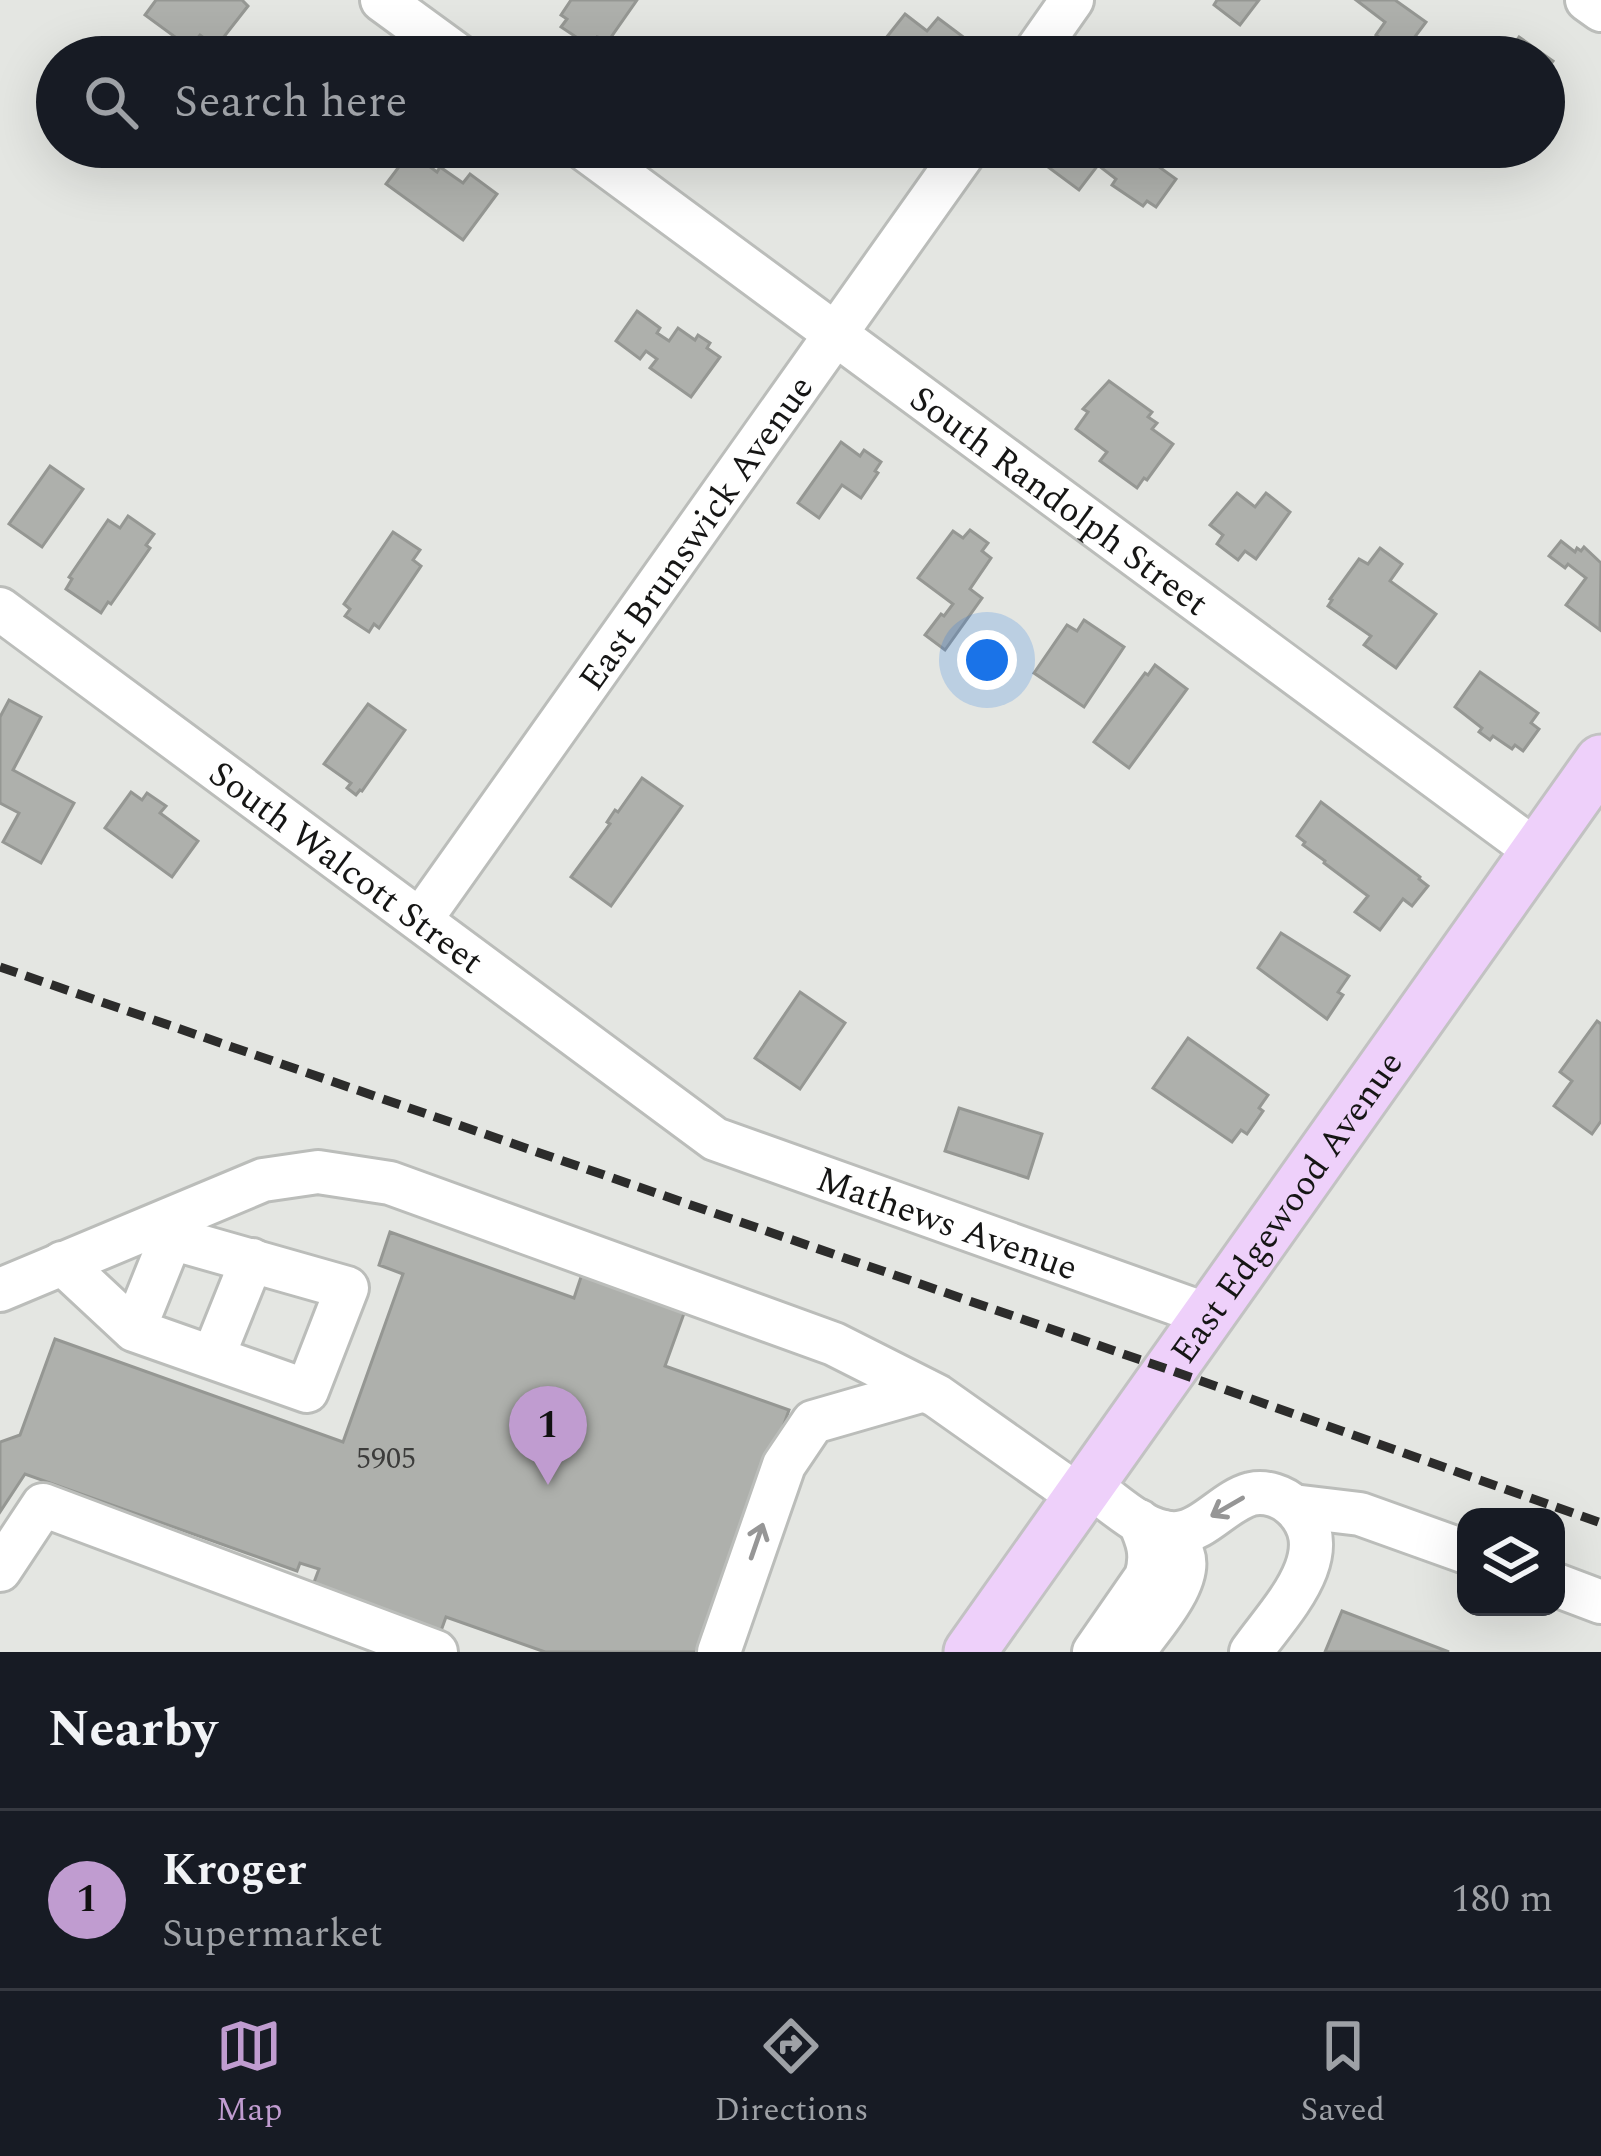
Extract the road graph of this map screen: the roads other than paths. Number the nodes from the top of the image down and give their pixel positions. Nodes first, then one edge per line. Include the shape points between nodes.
1 (382, 0) edge
2 (1072, 0) edge
3 (1587, 0) edge
4 (1601, 10) edge
5 (431, 36) edge
6 (1047, 36) edge
7 (611, 168) edge
8 (953, 168) edge
9 (836, 334) junction
10 (0, 609) edge
11 (1601, 761) edge
12 (1536, 851) junction
13 (421, 919) junction
14 (693, 1122) joint
15 (161, 1232) junction
16 (252, 1260) junction
17 (62, 1264) junction
18 (0, 1289) edge
19 (1208, 1315) junction
20 (134, 1330) junction
21 (213, 1357) junction
22 (924, 1390) junction
23 (1084, 1491) junction
24 (1293, 1506) junction
25 (1151, 1526) junction
26 (1457, 1549) edge
27 (0, 1570) edge
28 (1565, 1589) edge
29 (1601, 1602) edge
30 (436, 1652) edge
31 (719, 1652) edge
32 (970, 1652) edge
33 (1094, 1652) edge
34 (1133, 1652) edge
35 (1250, 1652) edge

1 - 5 street
2 - 6 street
3 - 4 street
7 - 9 street, South Randolph Street
8 - 9 street, East Brunswick Avenue
9 - 12 street, South Randolph Street
9 - 13 street, East Brunswick Avenue
10 - 13 street, South Walcott Street
11 - 12 main road, East Edgewood Avenue
12 - 19 main road, East Edgewood Avenue
13 - 14 street, South Walcott Street
14 - 19 street, Mathews Avenue via 715,1139
15 - 16 street
15 - 17 street
15 - 20 street
15 - 22 street via 262,1180 318,1172 391,1183 834,1344
16 - 21 street
16 - 21 street via 347,1288 307,1391
17 - 18 street
17 - 20 street
19 - 23 main road, East Edgewood Avenue
20 - 21 street
22 - 23 street
31 -> 22 street via 784,1465 812,1422
23 - 25 street
23 - 32 main road, East Edgewood Avenue
24 -> 25 street via 1254,1493 1181,1533
24 - 26 street via 1360,1514
24 - 35 street via 1313,1547 1306,1574
25 - 33 street via 1146,1577
25 - 34 street via 1182,1551 1185,1566
27 - 30 street via 43,1505
28 - 29 street

